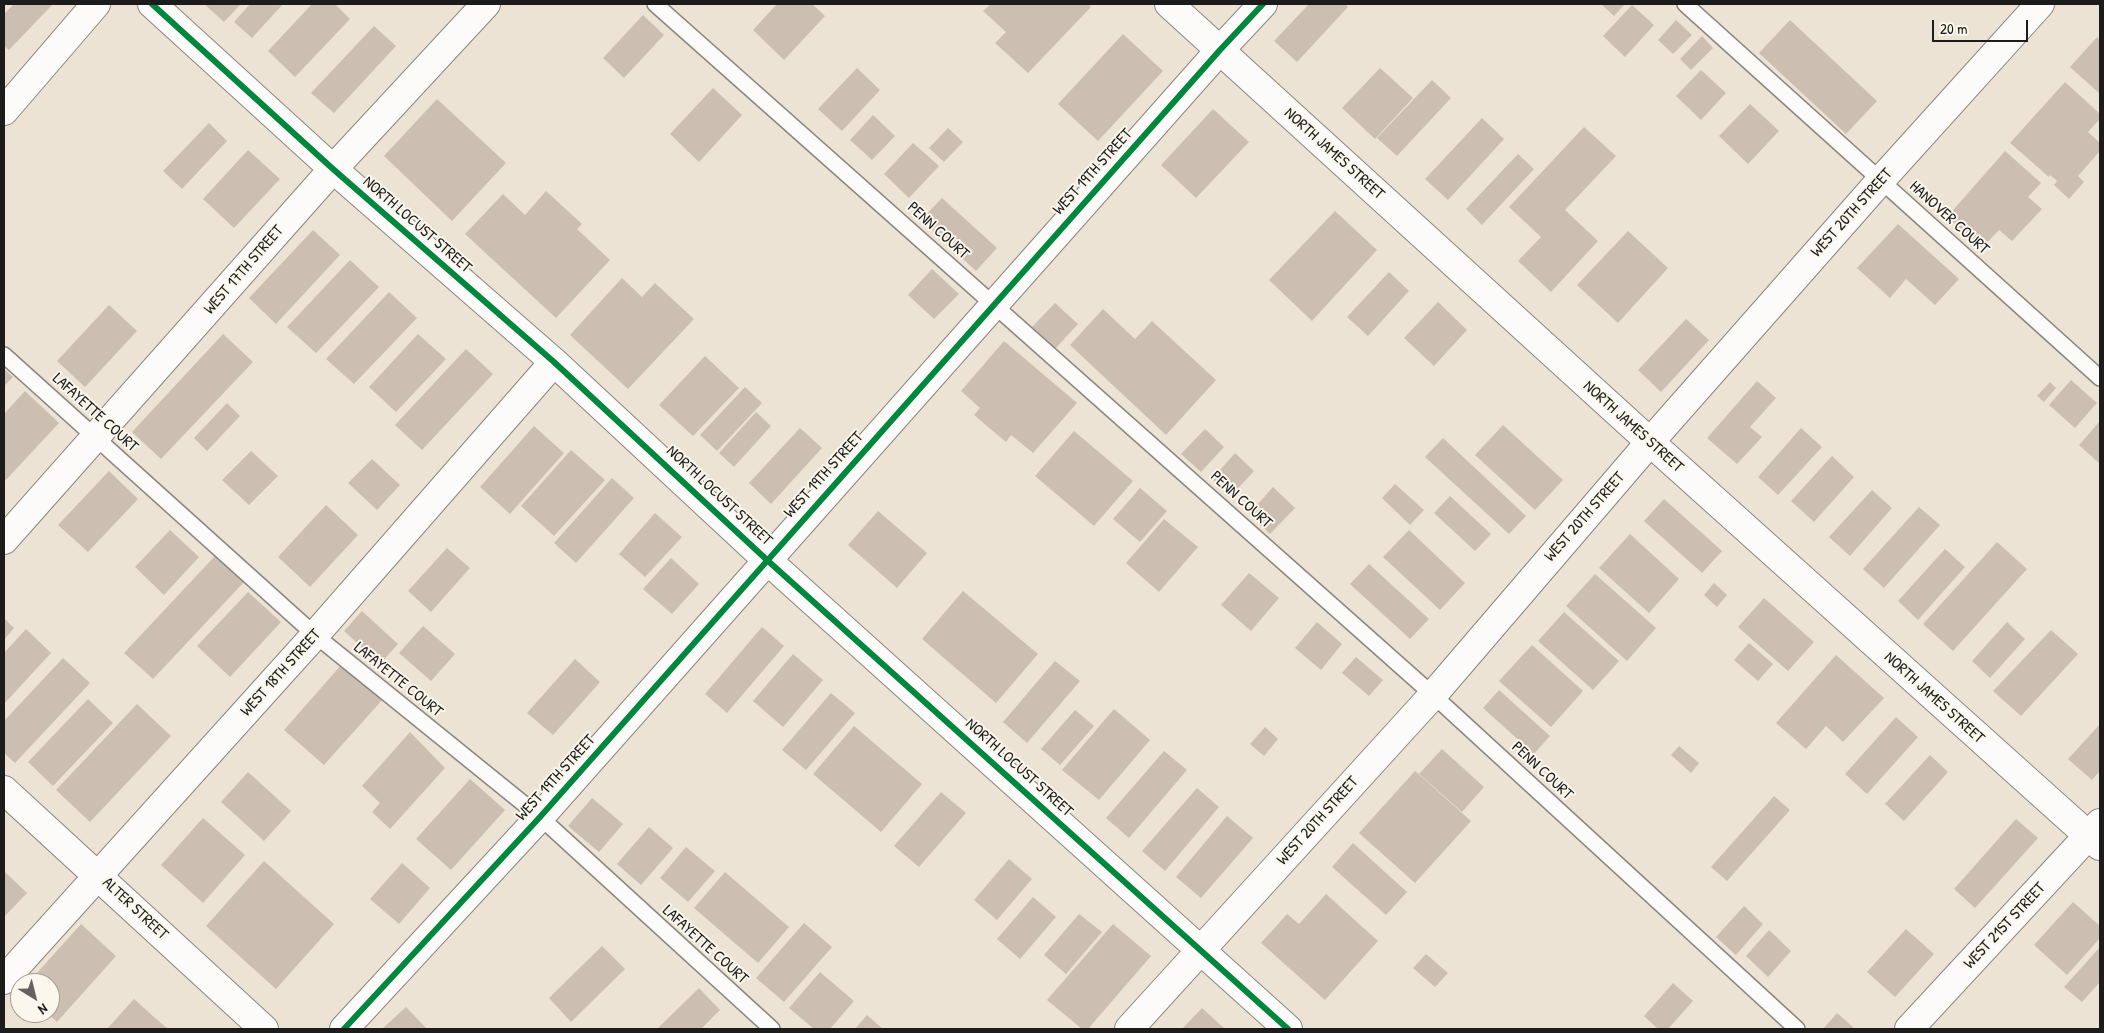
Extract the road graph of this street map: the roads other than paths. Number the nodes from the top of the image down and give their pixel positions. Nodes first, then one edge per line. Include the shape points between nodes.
1 (96, 4) edge
2 (152, 4) edge
3 (486, 4) edge
4 (656, 4) edge
5 (1169, 4) edge
6 (1263, 4) edge
7 (1685, 4) edge
8 (2040, 4) edge
9 (1220, 50) junction
10 (4, 111) edge
11 (333, 169) junction
12 (1881, 180) junction
13 (994, 304) junction
14 (4, 354) edge
15 (554, 362) junction
16 (2100, 378) edge
17 (96, 438) junction
18 (1650, 442) junction
19 (4, 540) edge
20 (767, 560) junction
21 (315, 635) junction
22 (1433, 695) junction
23 (4, 790) edge
24 (540, 817) junction
25 (2096, 835) edge
26 (98, 875) junction
27 (1201, 950) junction
28 (4, 980) edge
29 (264, 1029) edge
30 (344, 1029) edge
31 (772, 1029) edge
32 (1129, 1029) edge
33 (1288, 1029) edge
34 (1797, 1029) edge
35 (1909, 1029) edge

1 - 10 street
2 - 11 street, NORTH LOCUST STREET
3 - 11 street, WEST 17TH STREET
4 - 13 lane, PENN COURT
5 - 9 street, NORTH JAMES STREET
6 - 9 street, WEST 19TH STREET
7 - 12 lane, HANOVER COURT
8 - 12 street, WEST 20TH STREET
9 - 13 street, WEST 19TH STREET
9 - 18 street, NORTH JAMES STREET
11 - 15 street, NORTH LOCUST STREET
11 - 17 street, WEST 17TH STREET
12 - 16 lane, HANOVER COURT
12 - 18 street, WEST 20TH STREET
13 - 20 street, WEST 19TH STREET
13 - 22 lane, PENN COURT
14 - 17 lane, LAFAYETTE COURT
15 - 20 street, NORTH LOCUST STREET
15 - 21 street, WEST 18TH STREET
17 - 19 street, WEST 17TH STREET
17 - 21 lane, LAFAYETTE COURT
18 - 22 street, WEST 20TH STREET
18 - 25 street, NORTH JAMES STREET
20 - 24 street, WEST 19TH STREET
20 - 27 street, NORTH LOCUST STREET
21 - 24 lane, LAFAYETTE COURT
21 - 26 street, WEST 18TH STREET
22 - 27 street, WEST 20TH STREET
22 - 34 lane, PENN COURT
23 - 26 street, ALTER STREET
24 - 30 street, WEST 19TH STREET
24 - 31 lane, LAFAYETTE COURT
25 - 35 street, WEST 21ST STREET
26 - 28 street, WEST 18TH STREET
26 - 29 street, ALTER STREET
27 - 32 street, WEST 20TH STREET
27 - 33 street, NORTH LOCUST STREET

